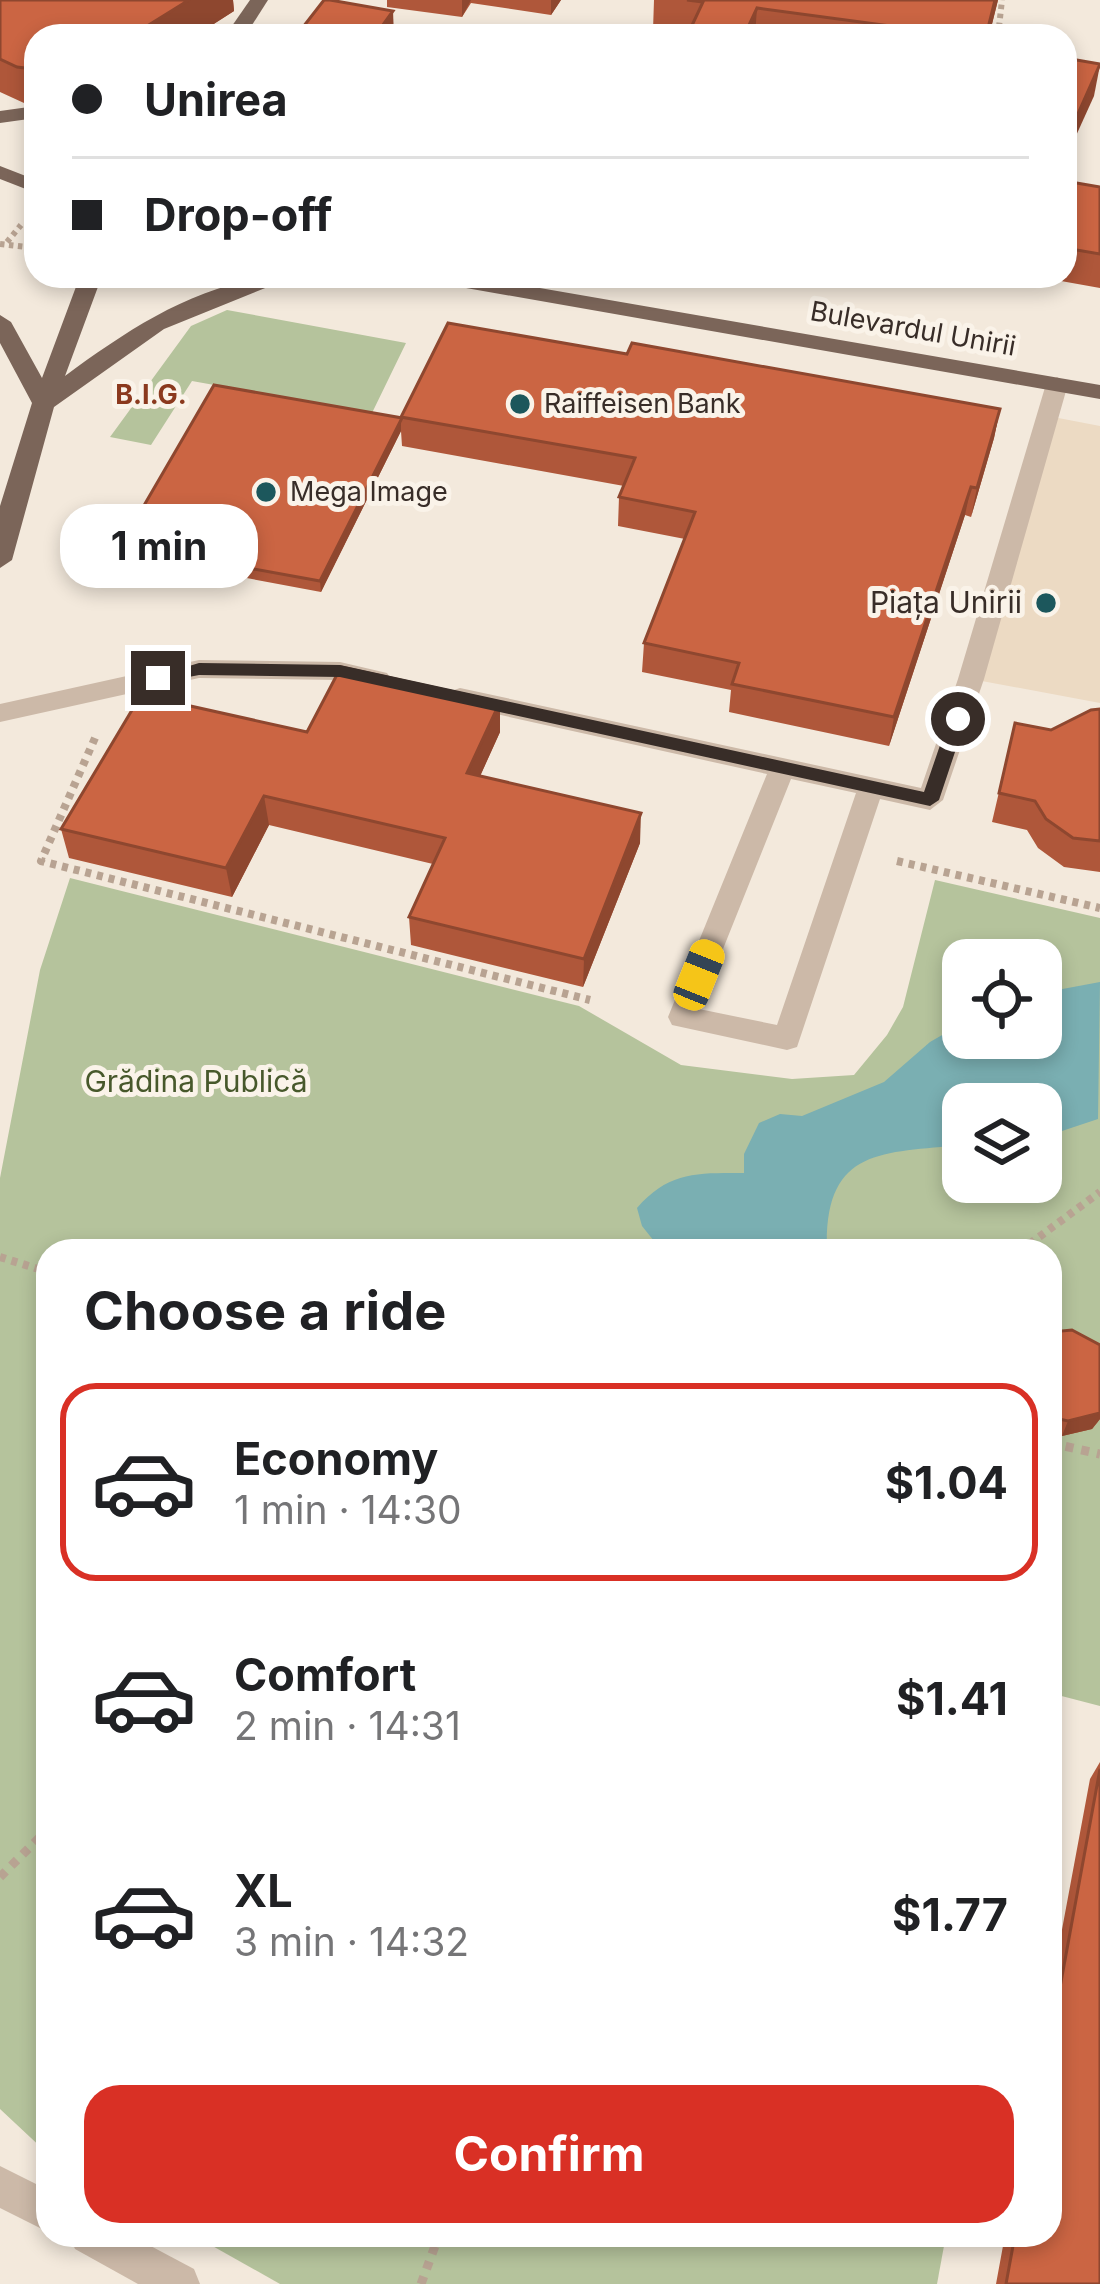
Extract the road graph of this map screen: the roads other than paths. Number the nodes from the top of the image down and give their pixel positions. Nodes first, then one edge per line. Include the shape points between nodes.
1 (87, 288) edge
2 (234, 288) edge
3 (502, 288) edge
4 (0, 322) edge
5 (1058, 384) junction
6 (1100, 392) edge
7 (44, 403) junction
8 (3, 521) edge
9 (0, 560) edge
10 (0, 712) edge
11 (782, 768) junction
12 (871, 787) junction
13 (0, 2186) edge
14 (36, 2206) edge
15 (111, 2247) edge
16 (178, 2284) edge

1 - 7 main road
2 - 7 main road via 174,312
3 - 5 main road, Bulevardul Unirii
4 - 7 main road
5 - 6 main road, Bulevardul Unirii
5 - 12 street via 930,800
7 - 8 main road
8 - 9 main road
10 - 11 street via 199,669 340,671
11 - 12 street
11 - 12 street via 682,1017 788,1039
13 - 14 street
15 - 16 street

